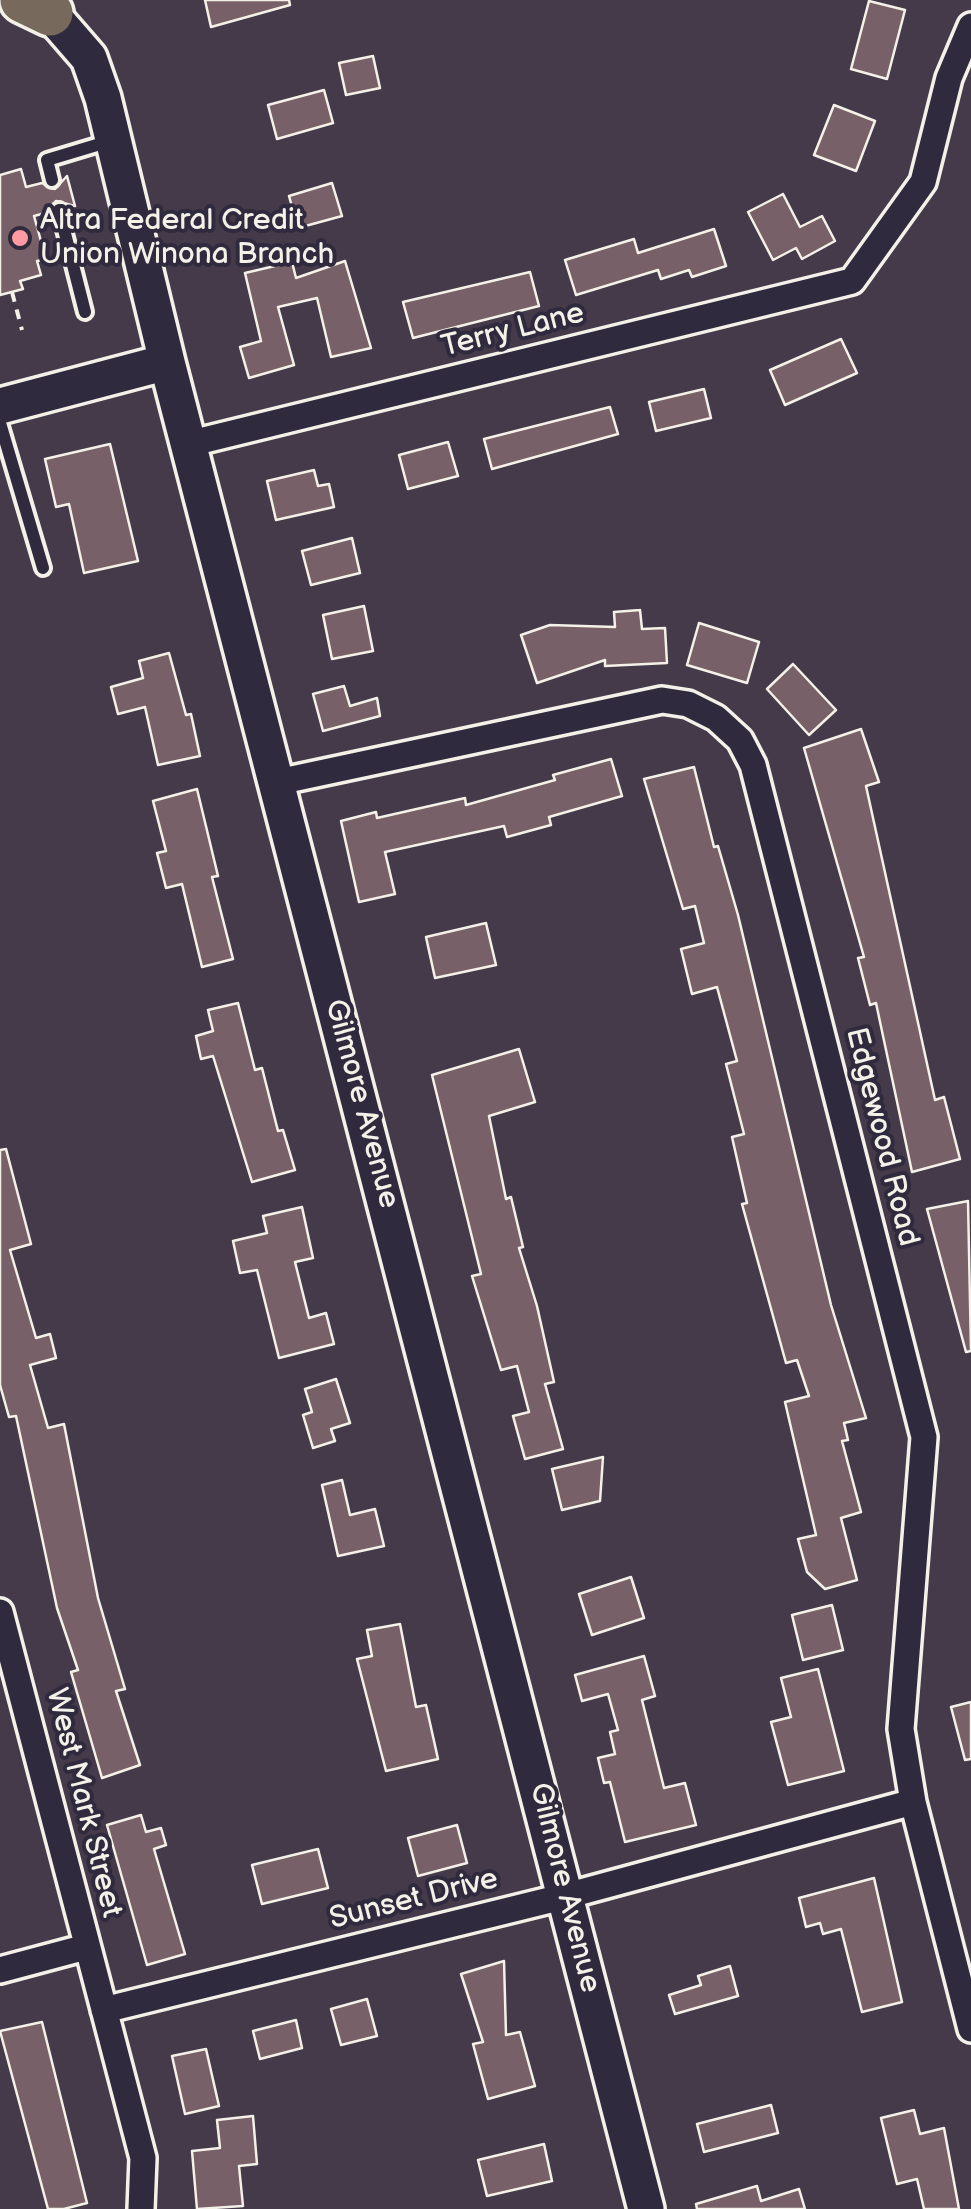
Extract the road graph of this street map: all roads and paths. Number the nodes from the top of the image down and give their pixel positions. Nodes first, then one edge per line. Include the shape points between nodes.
1 (43, 3) edge
2 (971, 26) edge
3 (112, 140) junction
4 (52, 180) dead end
5 (59, 210) dead end
6 (12, 292) dead end
7 (84, 312) dead end
8 (22, 330) dead end
9 (166, 362) junction
10 (0, 406) edge
11 (0, 423) edge
12 (188, 444) junction
13 (42, 568) dead end
14 (278, 782) junction
15 (0, 1612) edge
16 (913, 1802) junction
17 (566, 1896) junction
18 (86, 1947) junction
19 (0, 1970) edge
20 (104, 2010) junction
21 (971, 2029) edge
22 (141, 2209) edge
23 (646, 2209) edge

1 - 3 street, Gilmore Avenue via 89,58
2 - 12 street, Terry Lane via 948,78 923,182 852,282
3 - 4 lane via 46,160
3 - 9 street, Gilmore Avenue
5 - 7 lane
6 - 8 path
9 - 10 street
9 - 12 street, Gilmore Avenue
11 - 13 lane
12 - 14 street, Gilmore Avenue
14 - 16 street, Edgewood Road via 662,700 716,718 740,740 753,765 924,1437 900,1729
14 - 17 street, Gilmore Avenue
15 - 18 street, West Mark Street
16 - 17 street, Sunset Drive
16 - 21 street, Edgewood Road
17 - 20 street, Sunset Drive
17 - 23 street, Gilmore Avenue
18 - 19 street
18 - 20 street, West Mark Street
20 - 22 street, West Mark Street via 142,2158

